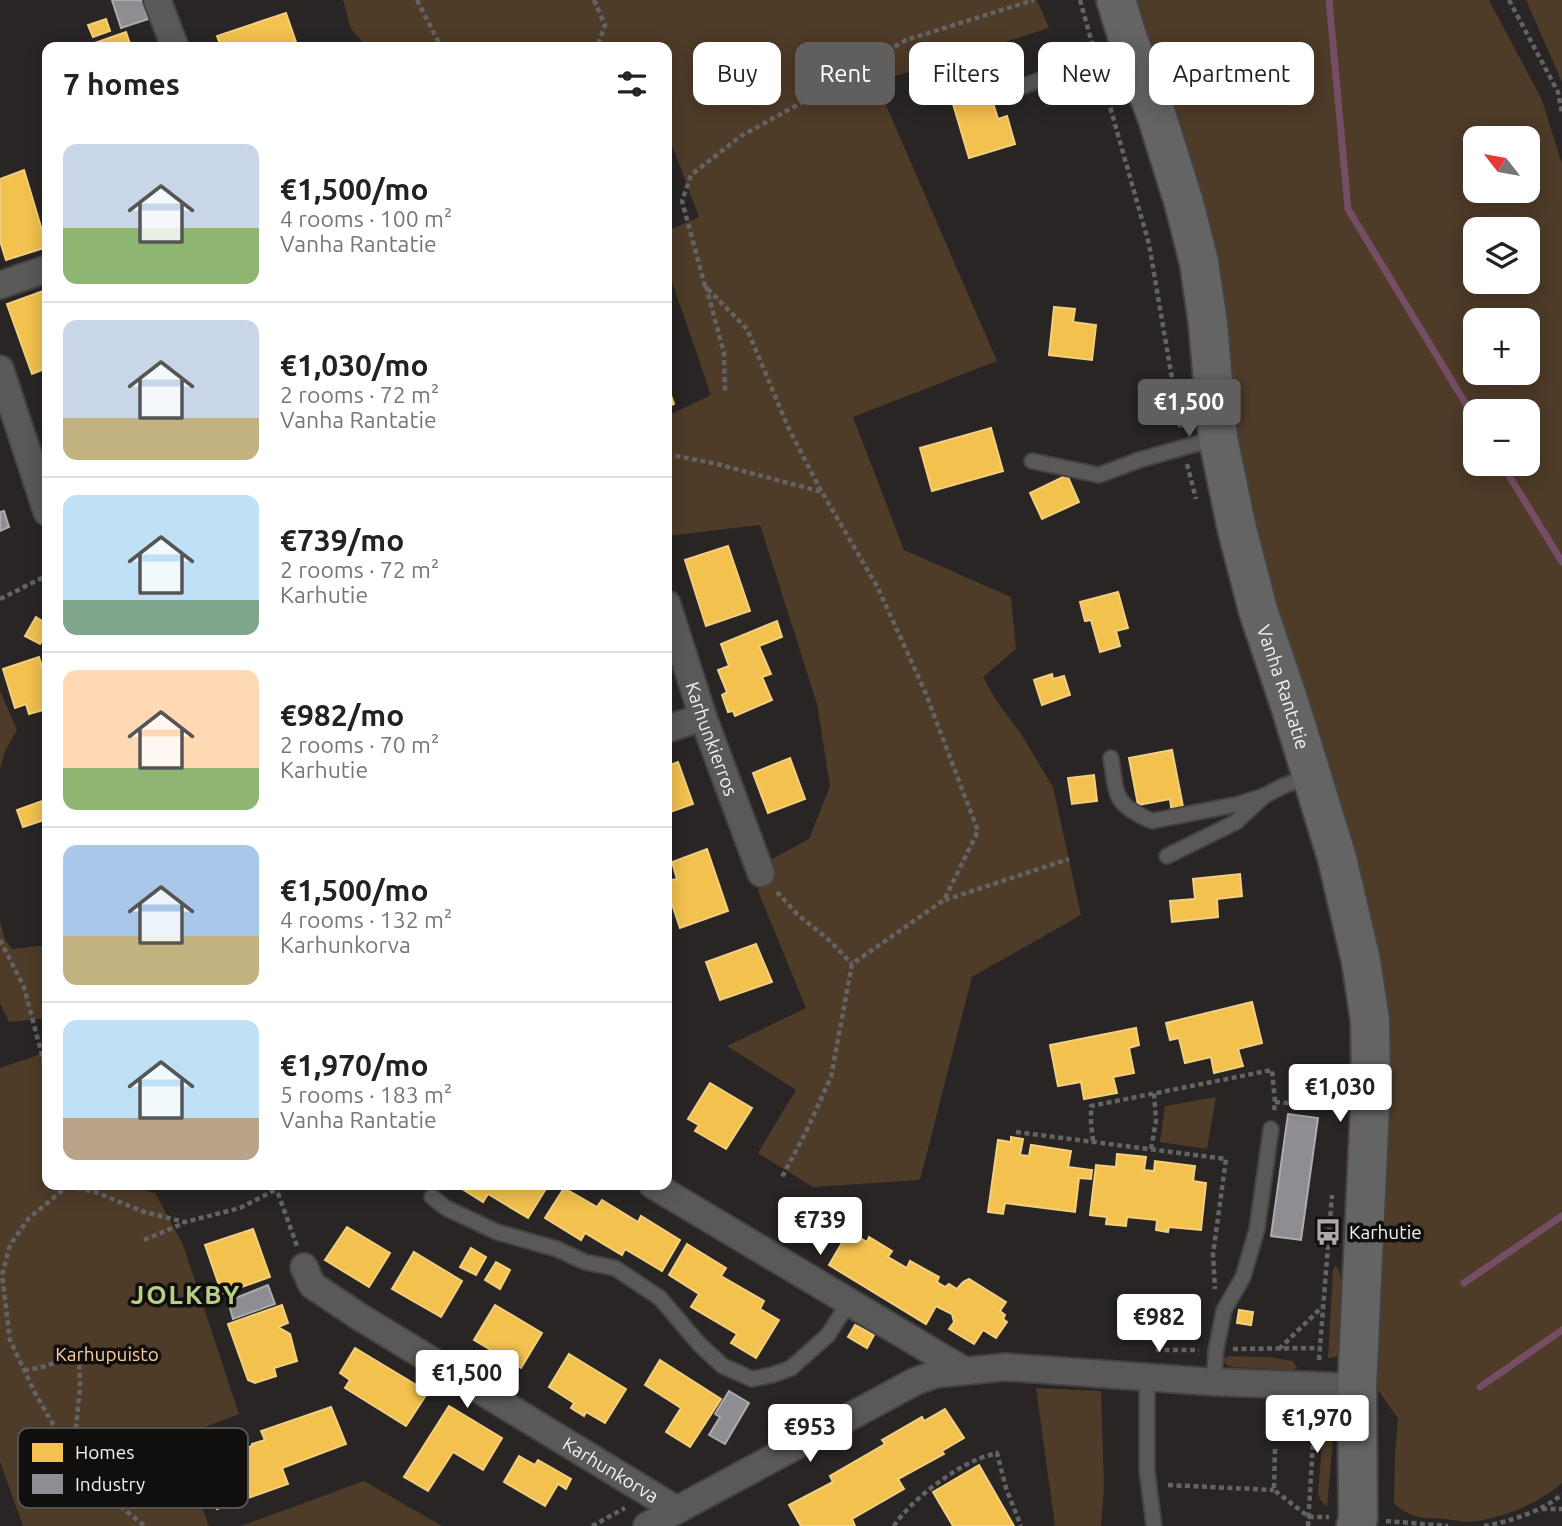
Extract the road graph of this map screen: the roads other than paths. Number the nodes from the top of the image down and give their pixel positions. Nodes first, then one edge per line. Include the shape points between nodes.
1 (157, 0) edge
2 (1116, 0) edge
3 (173, 42) edge
4 (1113, 42) edge
5 (1135, 84) edge
6 (42, 271) edge
7 (0, 285) edge
8 (0, 369) edge
9 (1201, 443) junction
10 (1032, 461) dead end
11 (42, 497) edge
12 (672, 620) edge
13 (703, 717) junction
14 (672, 727) edge
15 (1111, 758) dead end
16 (1311, 776) junction
17 (1264, 796) junction
18 (1167, 856) dead end
19 (761, 873) road end
20 (1271, 1129) road end
21 (661, 1190) edge
22 (432, 1197) dead end
23 (303, 1267) road end
24 (849, 1303) junction
25 (963, 1370) junction
26 (1147, 1377) junction
27 (1214, 1382) junction
28 (1357, 1388) junction
29 (677, 1510) junction
30 (1323, 1521) edge
31 (1366, 1523) edge
32 (647, 1526) edge
33 (1154, 1526) edge

1 - 3 street
2 - 4 main road, Vanha Rantatie
5 - 9 main road, Vanha Rantatie via 1157,117 1199,262 1208,324
6 - 7 street
8 - 11 street
9 - 10 lane via 1099,475
9 - 16 main road, Vanha Rantatie via 1228,491 1258,610
12 - 13 street, Karhunkierros
13 - 14 street
13 - 19 street, Karhunkierros
15 - 17 lane via 1117,796 1152,821
16 - 17 lane
16 - 28 main road, Vanha Rantatie via 1350,906 1370,1020 1369,1152
17 - 18 lane via 1236,822
20 - 27 lane via 1257,1229 1243,1277 1224,1310
21 - 24 street
22 - 24 lane via 497,1232 614,1268 660,1298 723,1366 752,1379 791,1368 828,1335
23 - 29 street, Karhunkorva via 312,1285 351,1311
24 - 25 street
25 - 26 street via 1005,1367
25 - 29 street via 916,1381
26 - 27 street
26 - 33 lane via 1147,1471
27 - 28 street
28 - 30 main road, Vanha Rantatie via 1337,1517
28 - 31 main road, Vanha Rantatie via 1358,1518
29 - 32 street

